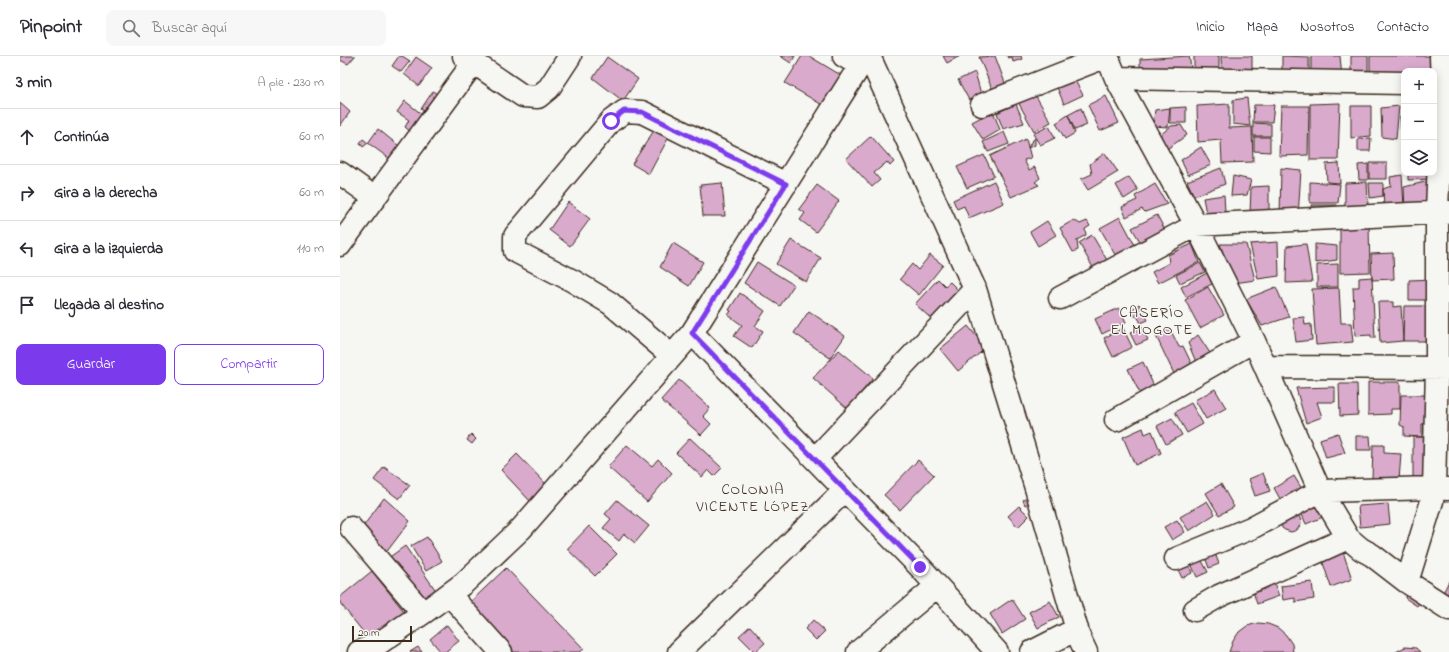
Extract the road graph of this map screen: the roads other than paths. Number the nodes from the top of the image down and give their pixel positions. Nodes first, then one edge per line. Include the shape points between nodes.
1 (570, 56) edge
2 (1107, 56) edge
3 (1441, 56) edge
4 (469, 59) edge
5 (860, 59) edge
6 (1116, 78) junction
7 (1401, 83) edge
8 (1442, 83) edge
9 (982, 105) dead end
10 (340, 173) edge
11 (786, 184) junction
12 (375, 198) junction
13 (1443, 212) edge
14 (1196, 225) junction
15 (340, 245) edge
16 (975, 289) junction
17 (1060, 298) dead end
18 (692, 333) junction
19 (1254, 341) junction
20 (672, 356) junction
21 (1266, 367) junction
22 (1443, 368) edge
23 (1116, 420) dead end
24 (816, 459) junction
25 (1442, 489) edge
26 (845, 490) junction
27 (1320, 491) junction
28 (351, 528) dead end
29 (1348, 538) junction
30 (1176, 559) dead end
31 (1407, 582) junction
32 (938, 586) junction
33 (449, 594) junction
34 (1449, 609) edge
35 (1195, 610) dead end
36 (423, 613) junction
37 (1077, 629) junction
38 (373, 649) edge
39 (501, 652) edge
40 (679, 652) edge
41 (858, 652) edge
42 (997, 652) edge
43 (1032, 652) edge
44 (1086, 652) edge

1 - 4 street via 549,88 538,97 523,96
2 - 6 street
2 - 9 street
3 - 8 street
4 - 12 street
5 - 11 street
5 - 16 street
6 - 7 street
6 - 14 street
8 - 13 street
10 - 12 street
11 - 18 street
11 - 20 street via 642,112 624,111 611,121 515,236 515,251 610,303
12 - 15 street
13 - 14 street
13 - 22 street
14 - 17 street
14 - 19 street
16 - 24 street
16 - 37 street
18 - 20 street
18 - 24 street
19 - 21 street
19 - 23 street
20 - 33 street via 521,529
21 - 22 street
21 - 27 street
22 - 25 street
24 - 26 street
25 - 27 street
25 - 31 street via 1432,501
26 - 32 street
26 - 40 street
27 - 29 street
27 - 30 street via 1251,528
28 - 36 street
29 - 31 street
29 - 35 street via 1219,596
31 - 34 street
32 - 41 street
32 - 42 street
33 - 36 street
33 - 39 street
36 - 38 street
37 - 43 street
37 - 44 street

